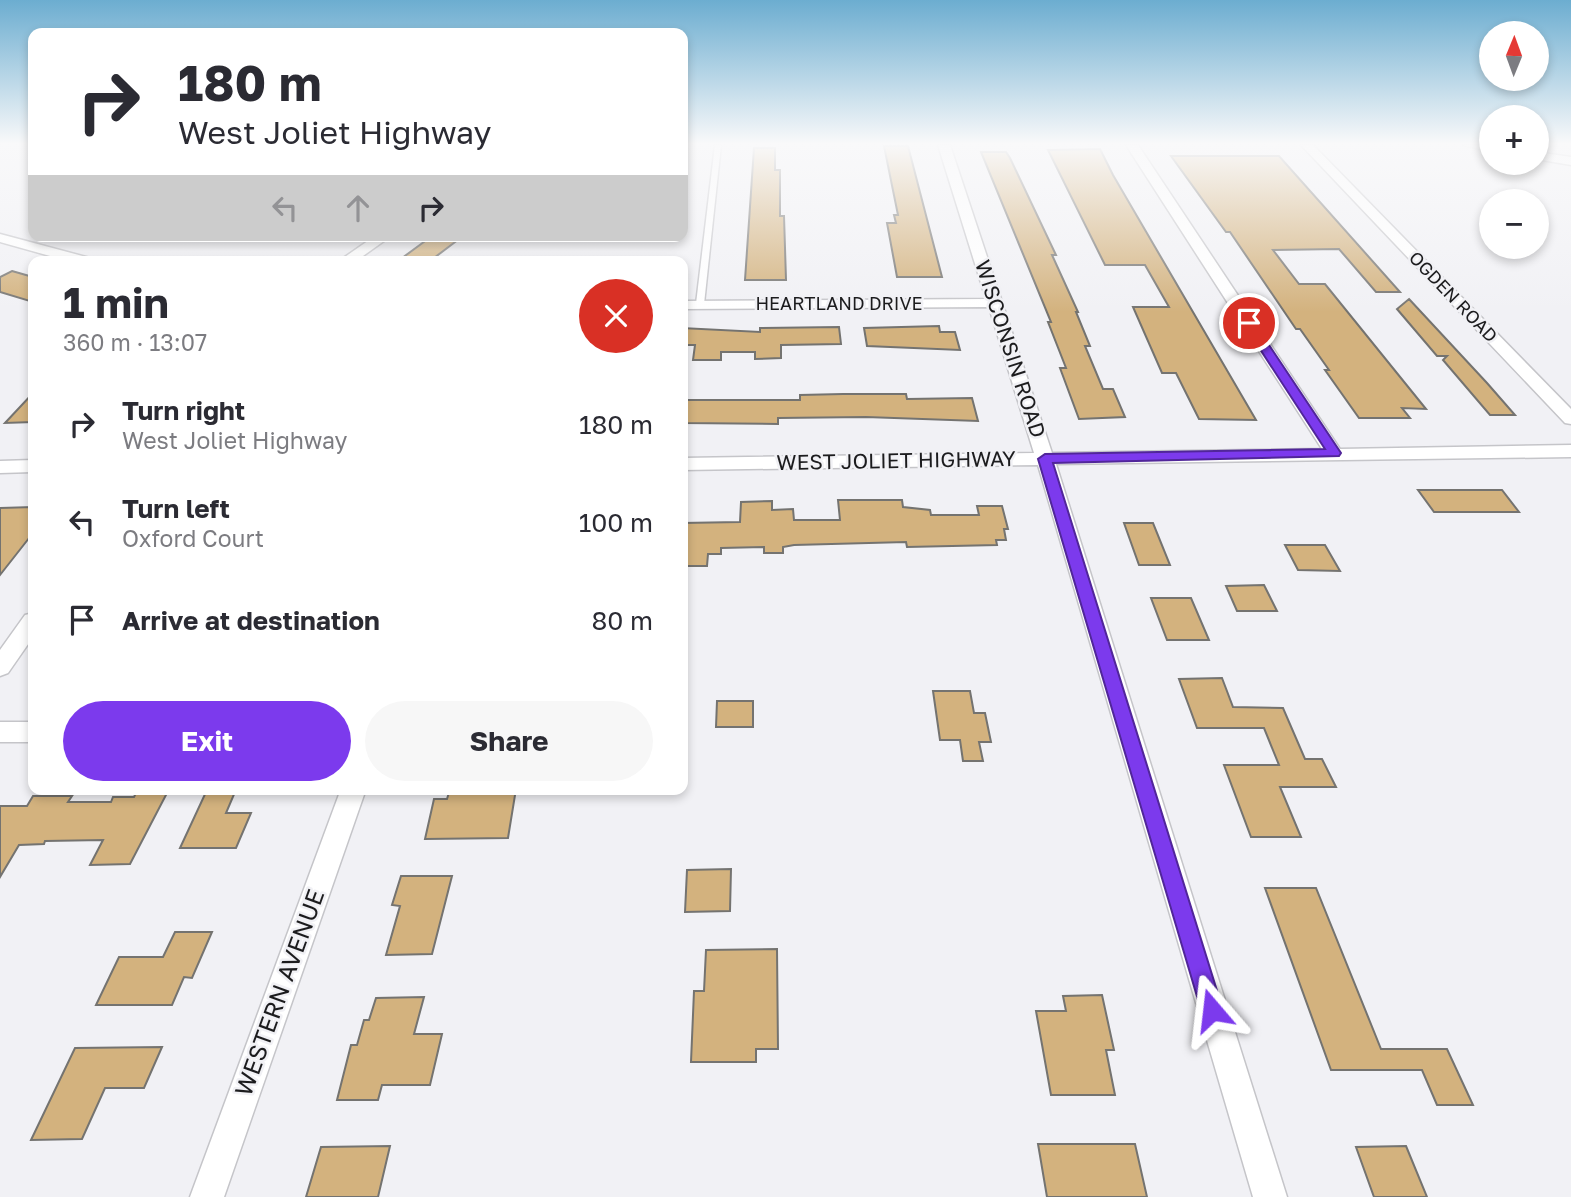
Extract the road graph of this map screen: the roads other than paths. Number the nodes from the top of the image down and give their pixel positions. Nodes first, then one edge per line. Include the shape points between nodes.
1 (712, 201) edge
2 (962, 201) edge
3 (1169, 201) edge
4 (1361, 201) edge
5 (0, 238) edge
6 (375, 242) edge
7 (67, 256) edge
8 (354, 256) edge
9 (996, 303) junction
10 (688, 304) edge
11 (700, 304) junction
12 (1571, 419) edge
13 (1571, 451) edge
14 (1334, 453) junction
15 (1045, 459) junction
16 (688, 464) edge
17 (28, 466) edge
18 (0, 467) edge
19 (28, 628) edge
20 (0, 667) edge
21 (0, 732) edge
22 (28, 732) edge
23 (352, 795) edge
24 (207, 1197) edge
25 (1269, 1197) edge

1 - 11 lane
2 - 9 street, WISCONSIN ROAD
3 - 14 street
4 - 12 street, OGDEN ROAD
5 - 7 street
6 - 8 street
9 - 11 street, HEARTLAND DRIVE
9 - 15 street, WISCONSIN ROAD
10 - 11 street, HEARTLAND DRIVE
13 - 14 street, WEST JOLIET HIGHWAY
14 - 15 street, WEST JOLIET HIGHWAY
15 - 16 street, WEST JOLIET HIGHWAY
15 - 25 street, WISCONSIN ROAD
17 - 18 street
19 - 20 street
21 - 22 street
23 - 24 street, WESTERN AVENUE

